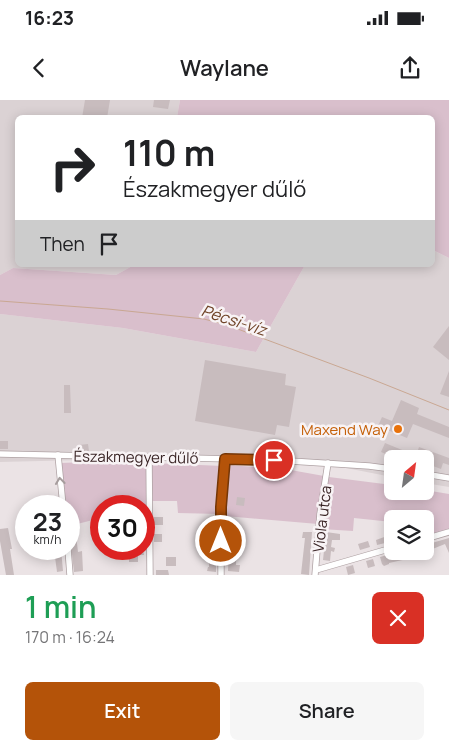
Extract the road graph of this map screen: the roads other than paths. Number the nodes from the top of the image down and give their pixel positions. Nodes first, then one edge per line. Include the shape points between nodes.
1 (0, 454) edge
2 (58, 456) junction
3 (149, 458) junction
4 (225, 459) junction
5 (328, 463) junction
6 (384, 468) edge
7 (434, 476) edge
8 (449, 478) edge
9 (62, 495) edge
10 (449, 532) edge
11 (434, 536) edge
12 (384, 550) edge
13 (69, 560) edge
14 (315, 572) edge
15 (70, 575) edge
16 (150, 575) edge
17 (221, 575) edge

1 - 2 street, Északmegyer dűlő
2 - 3 street, Északmegyer dűlő
9 -> 2 street
3 - 4 street, Északmegyer dűlő
3 - 16 street
4 - 5 street, Északmegyer dűlő
4 - 17 street
5 - 6 street, Északmegyer dűlő
5 - 14 street, Viola utca
7 - 8 street
10 - 11 street
12 - 14 street
13 - 15 street

